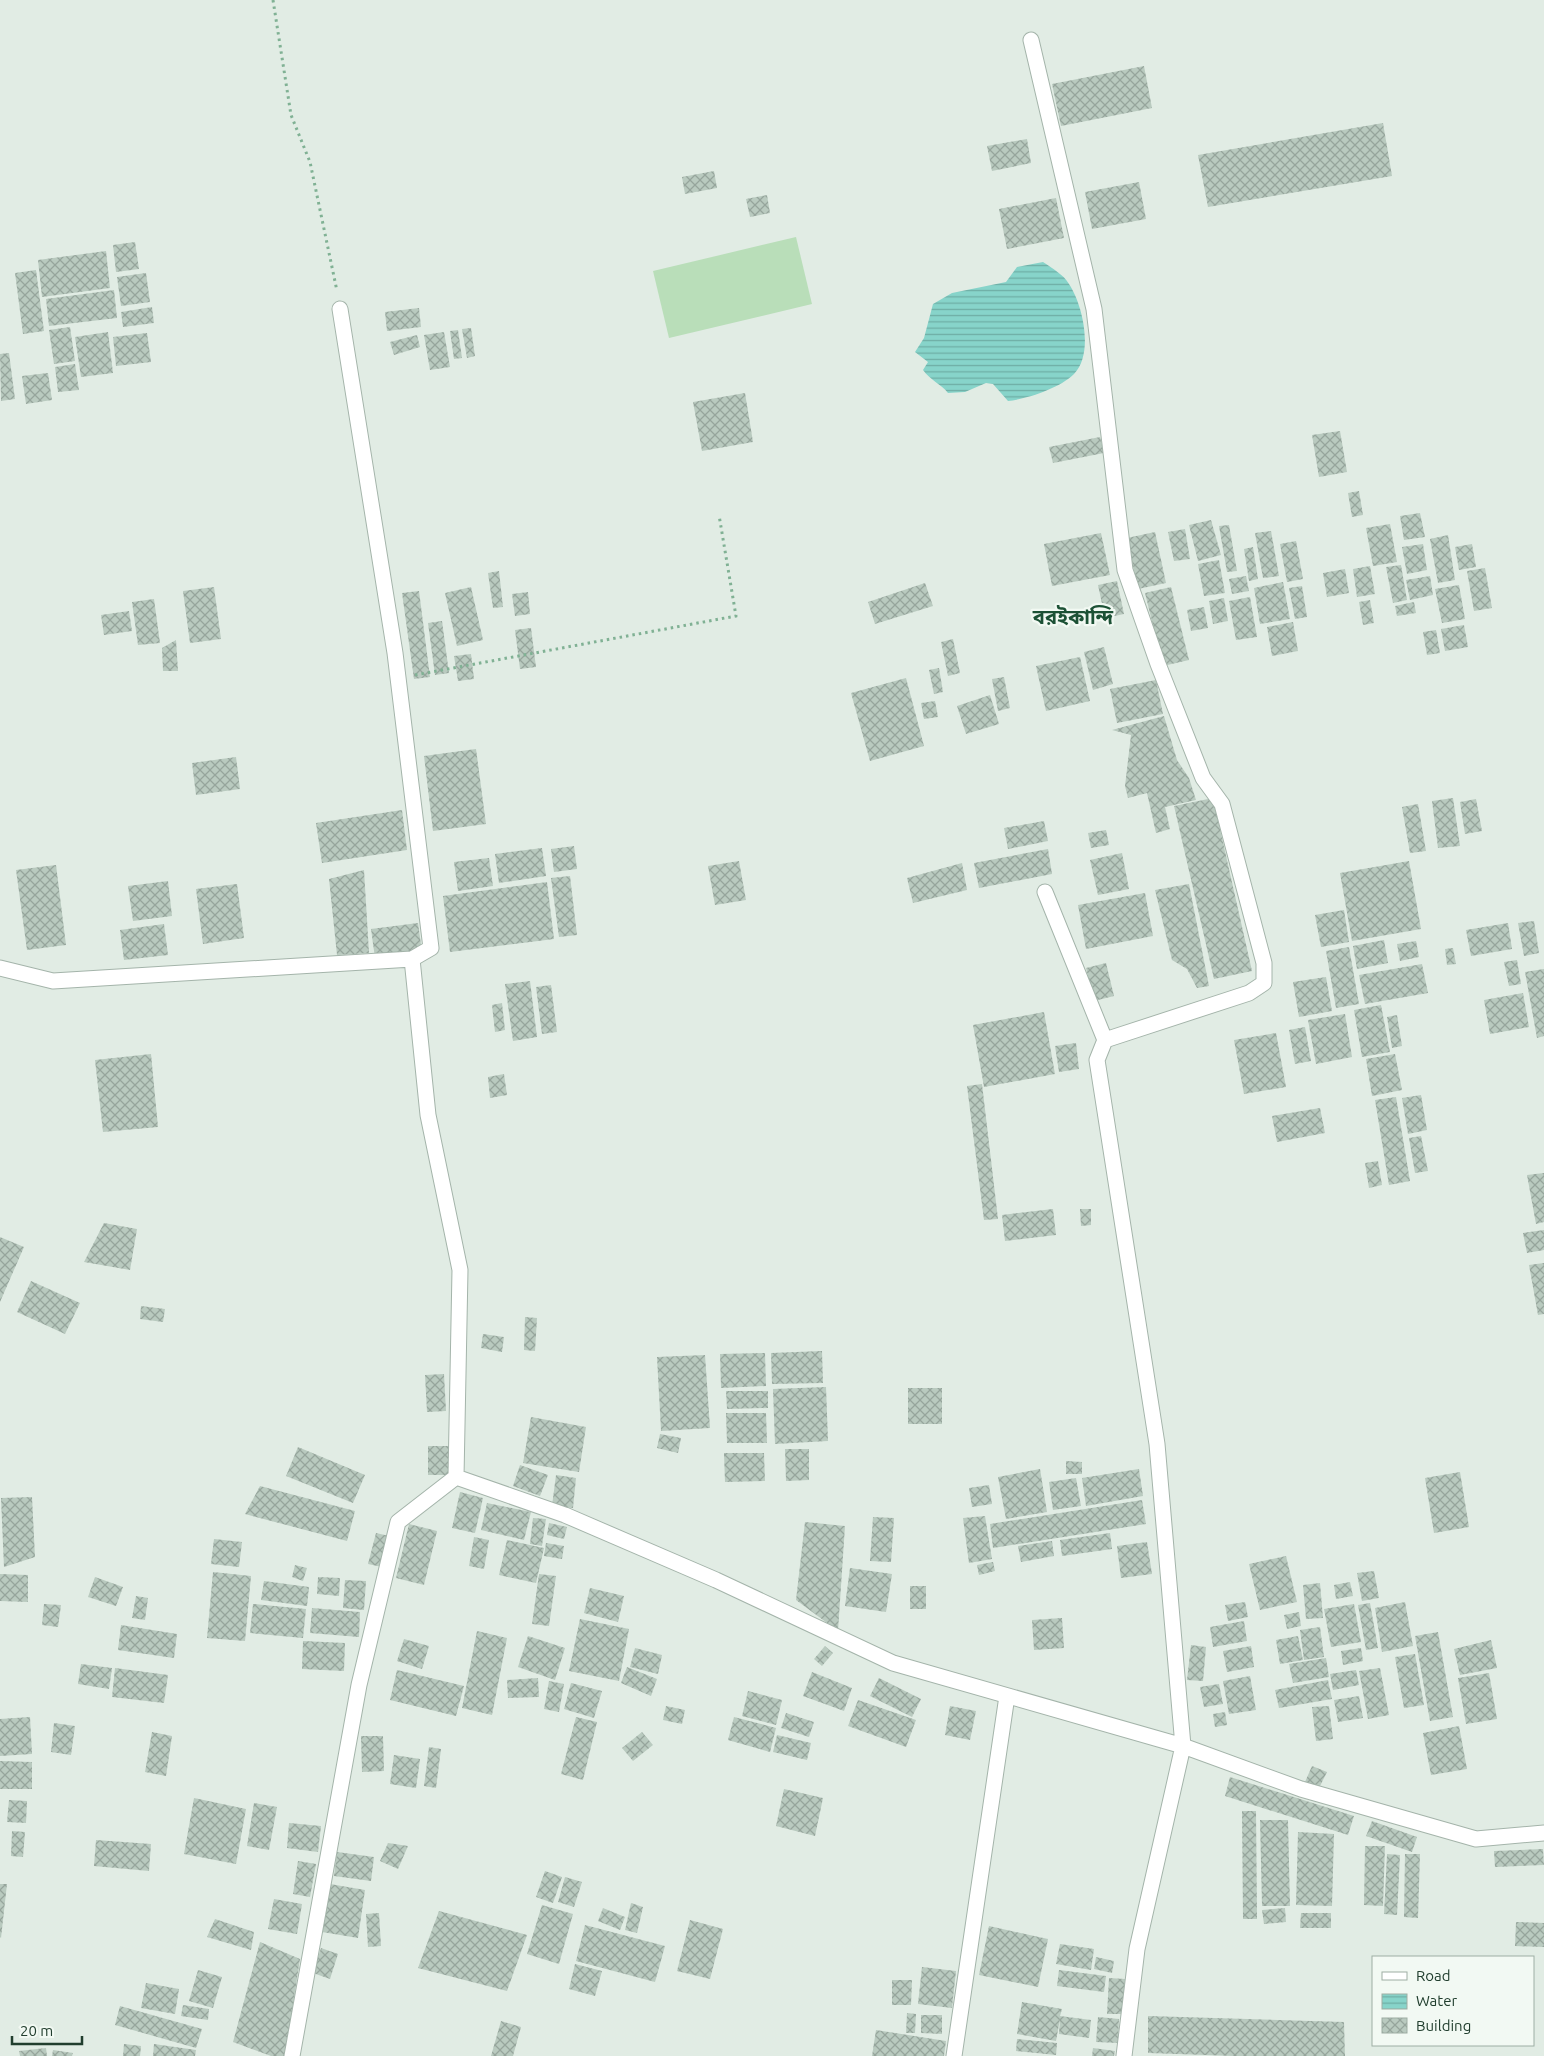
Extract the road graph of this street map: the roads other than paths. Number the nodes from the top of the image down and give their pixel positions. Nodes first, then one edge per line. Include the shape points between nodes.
1 (1031, 40) dead end
2 (340, 309) road end
3 (1045, 892) dead end
4 (412, 959) junction
5 (0, 968) edge
6 (1105, 1040) junction
7 (456, 1477) junction
8 (1007, 1696) junction
9 (1183, 1746) junction
10 (1544, 1833) edge
11 (292, 2056) edge
12 (954, 2056) edge
13 (1124, 2056) edge

1 - 6 street via 1094,309 1125,570 1158,664 1204,778 1222,804 1264,964 1264,982 1249,993
2 - 4 street via 399,678 431,948
3 - 6 street
4 - 5 street via 53,981
4 - 7 street via 428,1115 460,1270
6 - 9 street via 1097,1060 1157,1444
7 - 8 street via 565,1515 716,1580 893,1663
7 - 11 street via 398,1522 359,1685
8 - 9 street
8 - 12 street
9 - 10 street via 1301,1789 1476,1840
9 - 13 street via 1136,1949

